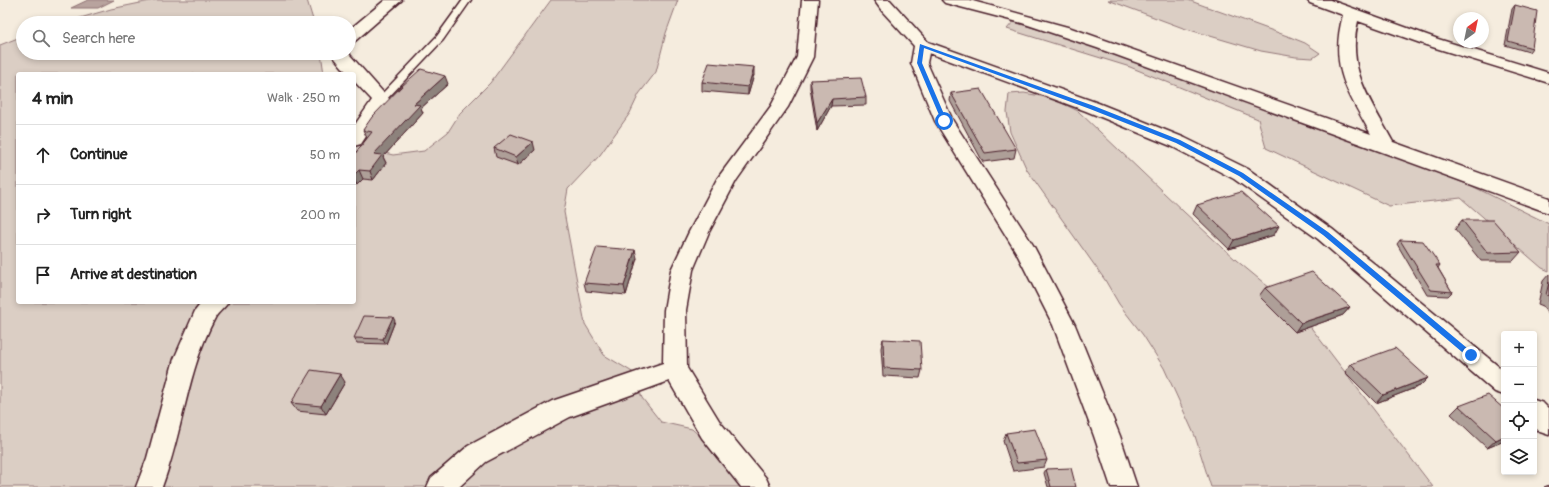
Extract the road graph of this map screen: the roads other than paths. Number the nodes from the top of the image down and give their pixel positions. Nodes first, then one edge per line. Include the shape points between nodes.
1 (394, 0) edge
2 (467, 0) edge
3 (810, 0) edge
4 (882, 0) edge
5 (950, 0) edge
6 (1315, 0) edge
7 (1352, 12) junction
8 (356, 32) edge
9 (922, 45) junction
10 (344, 60) edge
11 (354, 72) edge
12 (356, 74) edge
13 (1549, 78) edge
14 (381, 100) junction
15 (356, 137) edge
16 (1385, 144) junction
17 (1549, 206) edge
18 (215, 304) edge
19 (675, 370) junction
20 (1501, 382) edge
21 (1537, 414) edge
22 (1549, 424) edge
23 (149, 487) edge
24 (440, 487) edge
25 (757, 487) edge
26 (1124, 487) edge

1 - 8 street
2 - 14 lane via 440,38
3 - 19 street via 805,57 779,107 727,179 682,270 675,310
4 - 9 street
5 - 16 street via 1039,22
6 - 7 street
7 - 13 street via 1432,42
7 - 16 street via 1346,35 1346,59 1354,86
9 - 20 street via 1092,107 1178,142 1241,174 1325,234
9 - 26 street via 919,63 944,121 1026,250 1064,325
10 - 11 street
12 - 14 street
14 - 15 street
16 - 17 street
18 - 23 street via 206,311 186,359 160,458
19 - 24 street via 561,409 477,454
19 - 25 street via 711,430
21 - 22 street

